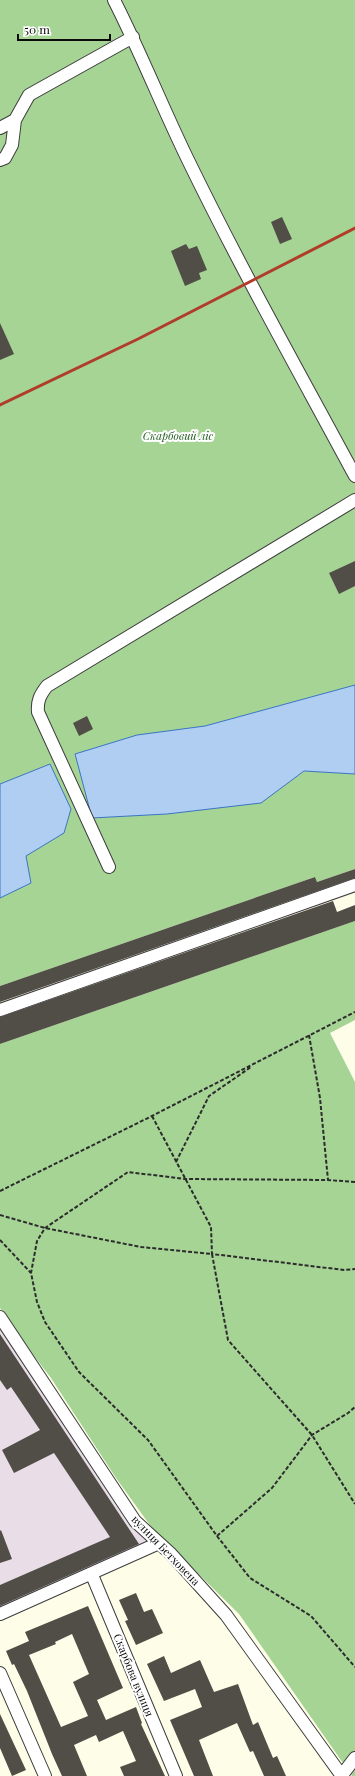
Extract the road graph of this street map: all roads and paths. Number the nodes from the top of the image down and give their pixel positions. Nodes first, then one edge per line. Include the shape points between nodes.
1 (114, 0) edge
2 (133, 37) junction
3 (15, 120) junction
4 (0, 128) edge
5 (0, 160) edge
6 (355, 476) edge
7 (355, 500) edge
8 (109, 867) dead end
9 (355, 885) edge
10 (0, 1010) edge
11 (355, 1012) edge
12 (309, 1035) junction
13 (258, 1062) junction
14 (152, 1116) junction
15 (176, 1162) junction
16 (185, 1179) junction
17 (328, 1180) junction
18 (355, 1182) edge
19 (0, 1191) edge
20 (0, 1215) edge
21 (46, 1228) junction
22 (0, 1240) edge
23 (212, 1254) junction
24 (355, 1269) edge
25 (32, 1273) junction
26 (0, 1317) edge
27 (355, 1407) edge
28 (312, 1435) junction
29 (355, 1504) edge
30 (217, 1536) junction
31 (159, 1544) junction
32 (92, 1575) junction
33 (0, 1614) edge
34 (355, 1667) edge
35 (0, 1673) edge
36 (355, 1758) edge
37 (45, 1776) edge
38 (176, 1776) edge
39 (342, 1776) edge

1 - 2 street
2 - 3 street via 29,94
2 - 6 street via 189,162
3 - 4 street
3 - 5 street via 12,145 5,158
7 - 8 street via 47,686 40,694 38,712
9 - 10 street
11 - 12 path
12 - 13 path
12 - 17 path via 320,1098
13 - 14 path
13 - 15 path via 209,1096
14 - 15 path
14 - 19 path
15 - 16 path
16 - 17 path
16 - 21 path via 128,1172
16 - 23 path via 210,1227
17 - 18 path
20 - 21 path
21 - 23 path via 141,1247
21 - 25 path via 37,1241
22 - 25 path
23 - 24 path via 344,1270
23 - 28 path via 228,1340
25 - 30 path via 37,1302 45,1322 79,1372 148,1440
26 - 31 street, вулиця Бетховена via 135,1521
27 - 28 path
28 - 29 path
28 - 30 path via 272,1488
30 - 34 path via 250,1578 311,1616
31 - 32 street
31 - 39 street, вулиця Бетховена via 226,1615
32 - 33 street
32 - 38 street, Скарбова вулиця
35 - 37 street
36 - 39 street

